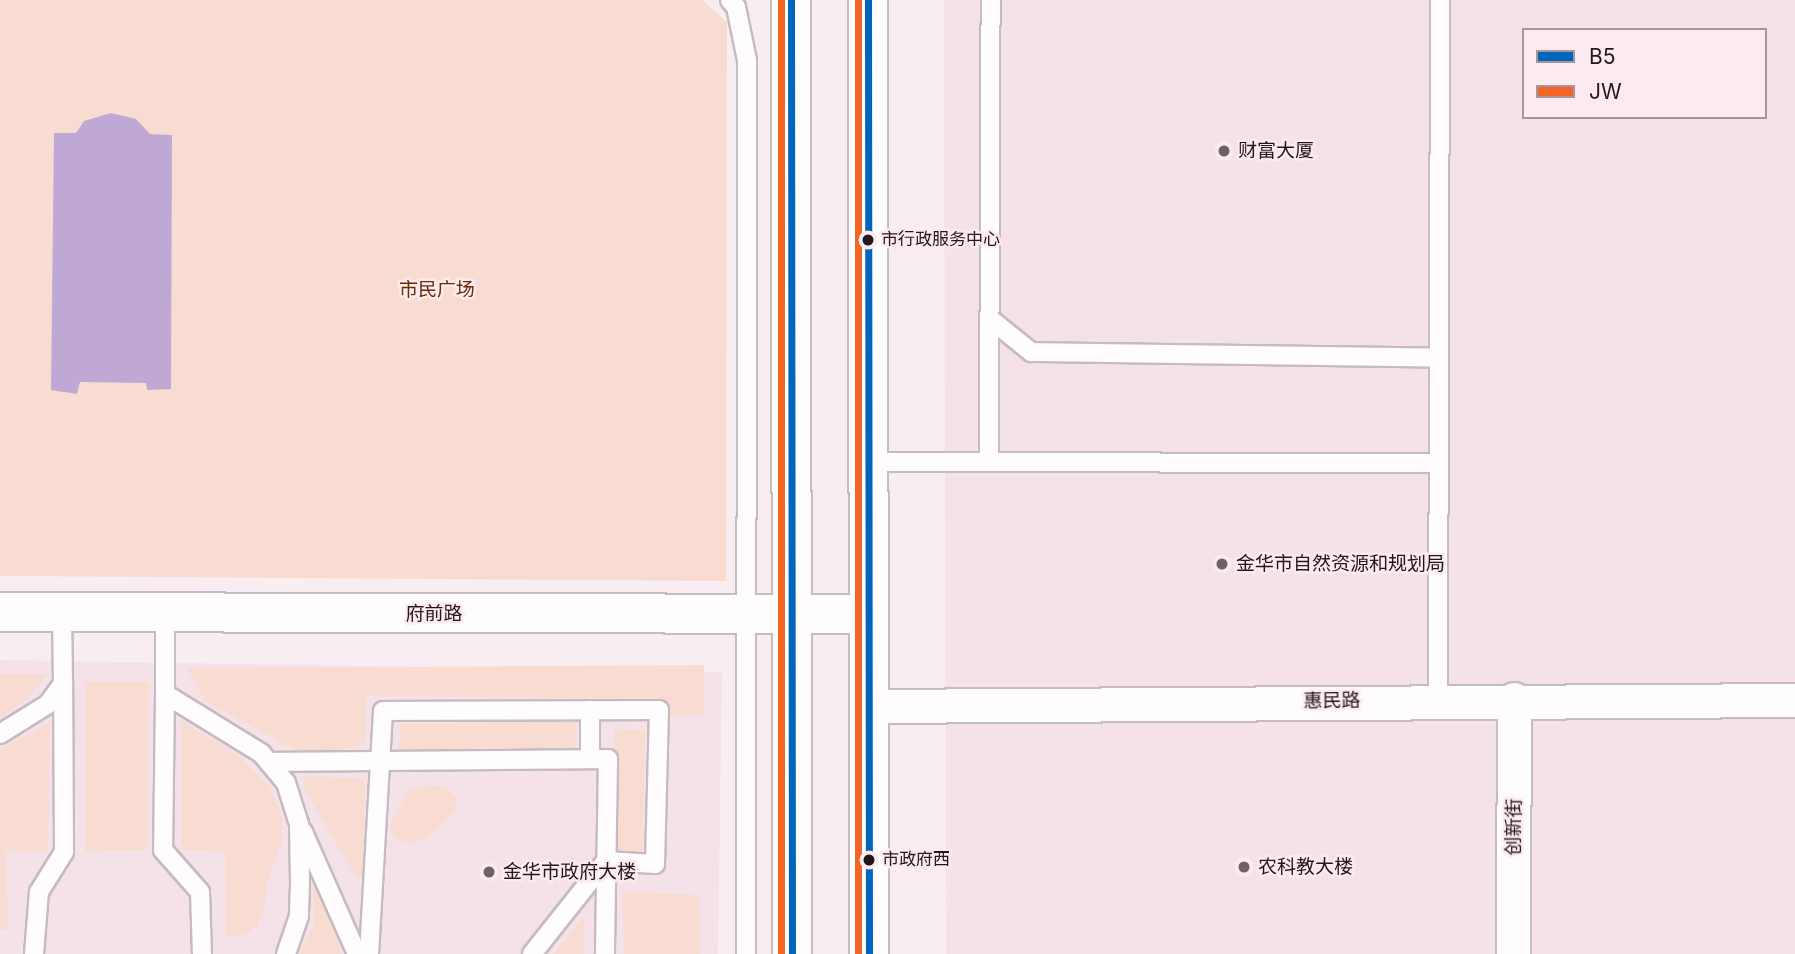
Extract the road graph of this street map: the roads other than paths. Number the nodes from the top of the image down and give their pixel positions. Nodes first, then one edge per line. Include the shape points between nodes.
1 (730, 0) edge
2 (791, 0) edge
3 (868, 0) edge
4 (992, 0) edge
5 (1440, 0) edge
6 (990, 319) junction
7 (1439, 358) junction
8 (869, 461) junction
9 (989, 462) junction
10 (1439, 463) junction
11 (0, 612) edge
12 (62, 613) junction
13 (165, 613) junction
14 (869, 614) junction
15 (747, 615) junction
16 (791, 615) junction
17 (63, 683) junction
18 (165, 694) junction
19 (1514, 699) junction
20 (1438, 700) junction
21 (1795, 700) edge
22 (870, 706) junction
23 (590, 710) junction
24 (0, 734) edge
25 (590, 760) junction
26 (269, 762) junction
27 (380, 763) junction
28 (299, 824) junction
29 (606, 861) junction
30 (34, 954) edge
31 (202, 954) edge
32 (286, 954) edge
33 (357, 954) edge
34 (369, 954) edge
35 (532, 954) edge
36 (605, 954) edge
37 (746, 954) edge
38 (792, 954) edge
39 (869, 954) edge
40 (1513, 954) edge

1 - 15 lane via 736,7 747,60
2 - 16 main road
3 - 8 main road
4 - 6 lane
5 - 7 lane
6 - 7 lane via 1031,352
6 - 9 lane
7 - 10 lane
8 - 9 lane
8 - 14 main road
9 - 10 lane
10 - 20 lane
11 - 12 main road, 府前路
12 - 13 main road, 府前路
12 - 17 lane
13 - 15 main road, 府前路
13 - 18 lane
14 - 16 main road, 府前路
14 - 22 main road
15 - 16 main road, 府前路
15 - 37 lane
16 - 38 main road
17 - 24 lane via 48,704
17 - 30 lane via 64,852 38,892
18 - 26 lane
18 - 31 lane via 163,850 200,892
19 - 20 street, 惠民路
19 - 21 street, 惠民路
19 - 40 street, 创新街
20 - 22 street, 惠民路
22 - 39 main road
23 - 25 lane
23 - 27 lane via 383,711
23 - 29 lane via 659,710 655,864
25 - 27 lane
25 - 29 lane via 608,759
26 - 27 lane
26 - 28 lane via 286,782
27 - 34 lane
28 - 32 lane via 299,916
28 - 33 lane
29 - 35 lane
29 - 36 lane

